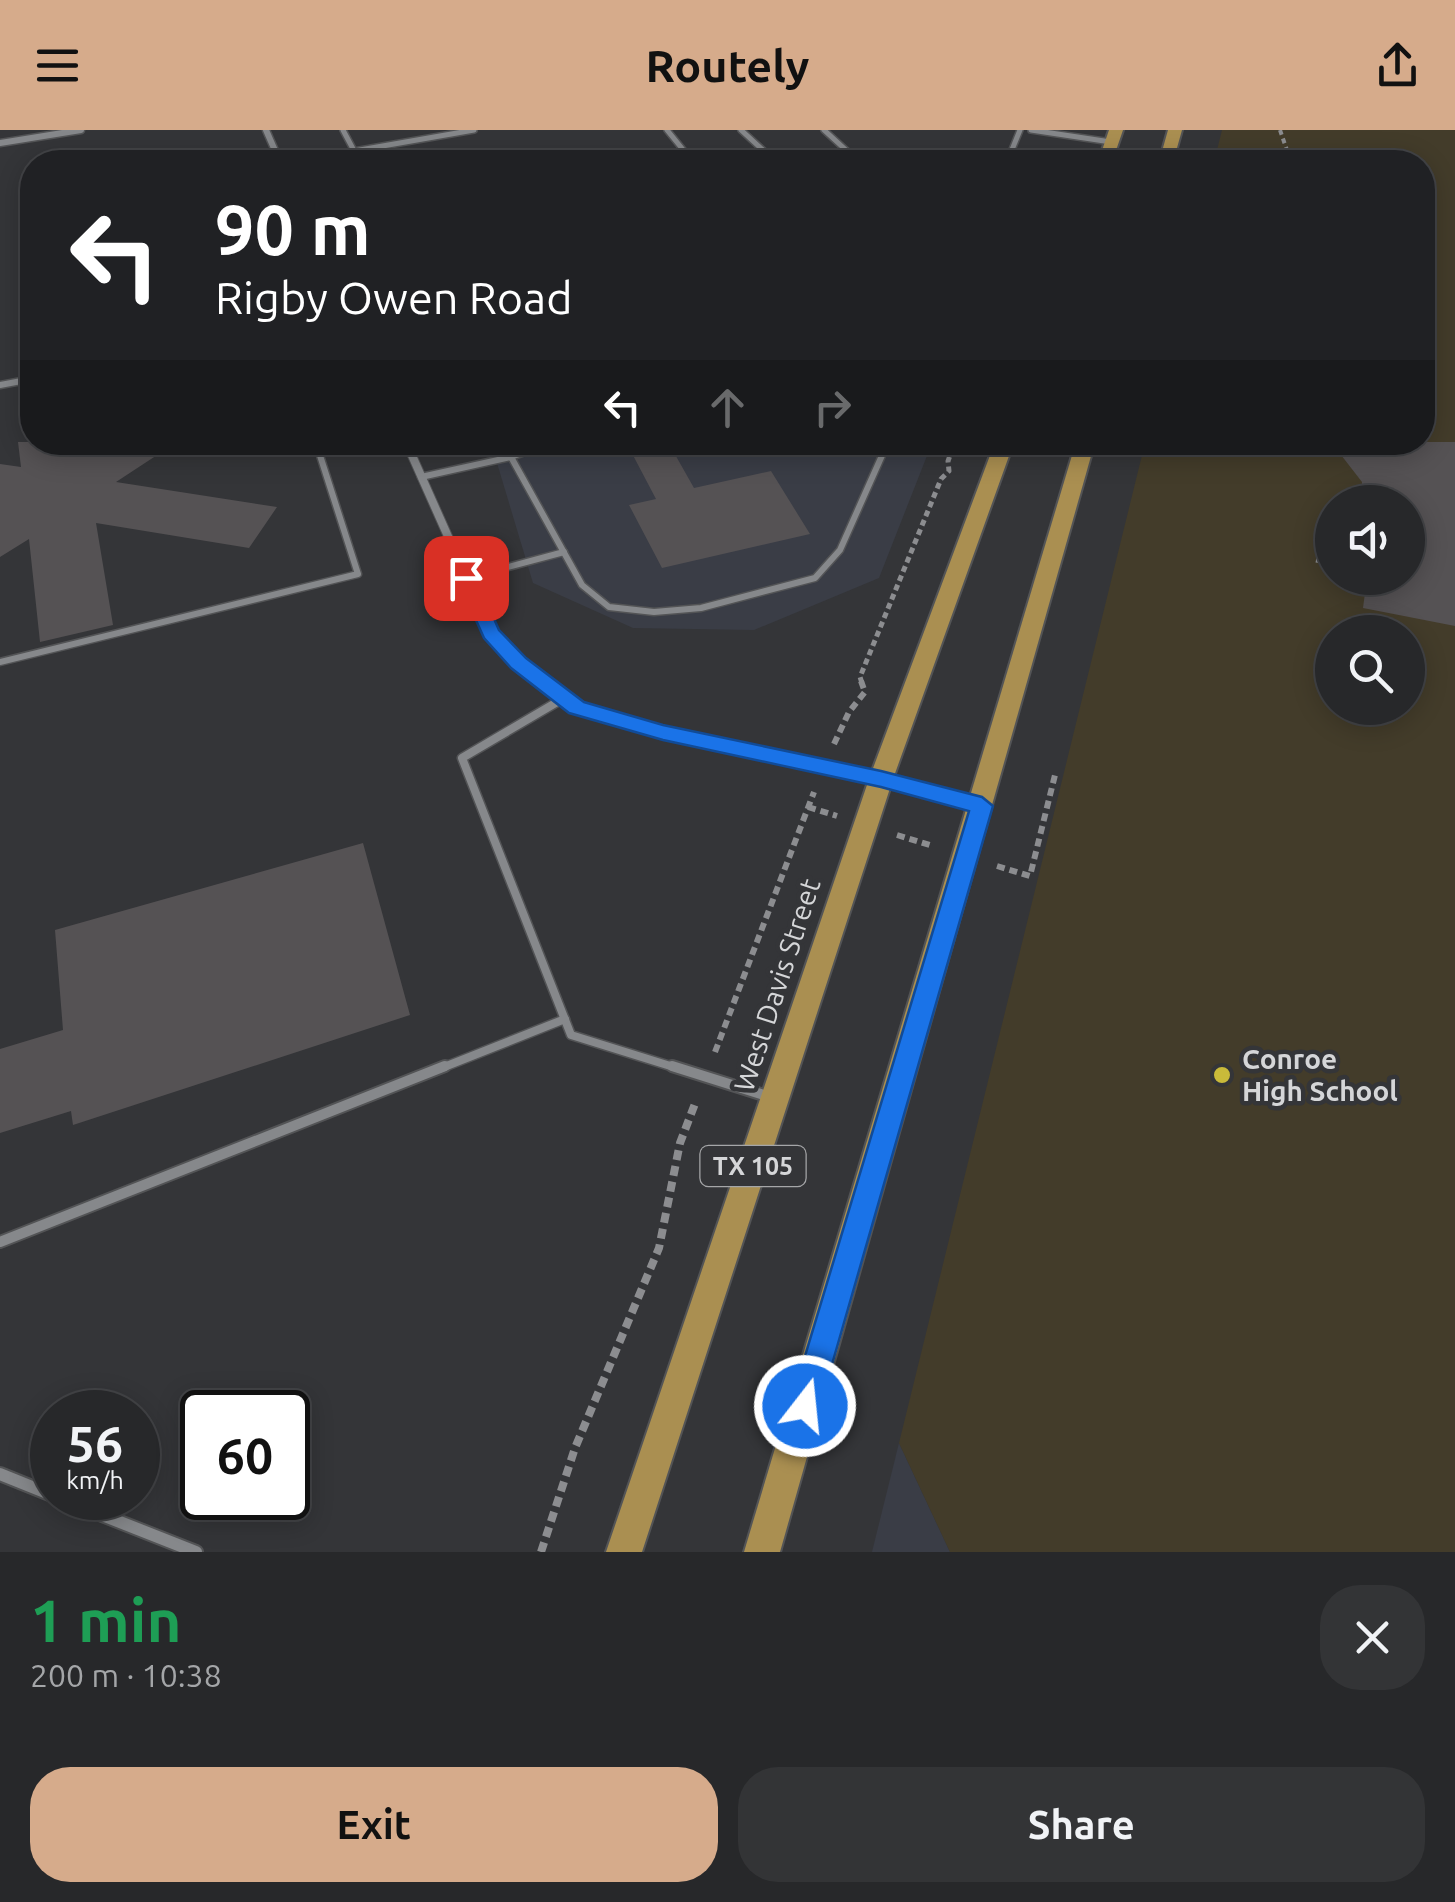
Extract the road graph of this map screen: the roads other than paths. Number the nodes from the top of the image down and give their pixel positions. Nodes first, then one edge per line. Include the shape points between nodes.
1 (81, 130) edge
2 (474, 130) edge
3 (667, 130) edge
4 (742, 130) edge
5 (824, 130) edge
6 (1031, 130) edge
7 (1114, 136) edge
8 (0, 143) edge
9 (360, 150) edge
10 (683, 150) edge
11 (763, 150) edge
12 (846, 150) edge
13 (320, 455) edge
14 (412, 455) edge
15 (516, 455) edge
16 (882, 455) edge
17 (999, 455) edge
18 (1077, 455) edge
19 (511, 457) junction
20 (422, 477) junction
21 (564, 552) junction
22 (466, 578) junction
23 (0, 662) edge
24 (564, 698) junction
25 (881, 779) junction
26 (982, 806) junction
27 (565, 1019) junction
28 (776, 1098) junction
29 (0, 1242) edge
30 (0, 1474) edge
31 (30, 1486) edge
32 (116, 1520) edge
33 (196, 1552) edge
34 (624, 1552) edge
35 (762, 1552) edge

1 - 8 street
2 - 9 lane
3 - 10 lane
4 - 11 lane
5 - 12 lane
6 - 7 lane
13 - 23 lane via 358,574
14 - 20 street
15 - 19 lane
16 - 21 lane via 840,550 815,578 701,608 654,612 609,606 582,585
17 - 25 main road, West Davis Street / TX 105
18 - 26 main road
19 - 20 lane
19 - 21 lane
20 - 22 street
21 - 22 lane
22 - 24 street via 491,633
24 - 25 street via 663,732
24 - 27 lane via 462,758
25 - 26 street
25 - 28 main road, West Davis Street / TX 105
26 - 35 main road
27 - 28 lane via 571,1035
27 - 29 lane
28 - 34 main road, West Davis Street / TX 105
30 - 31 street
32 - 33 street

